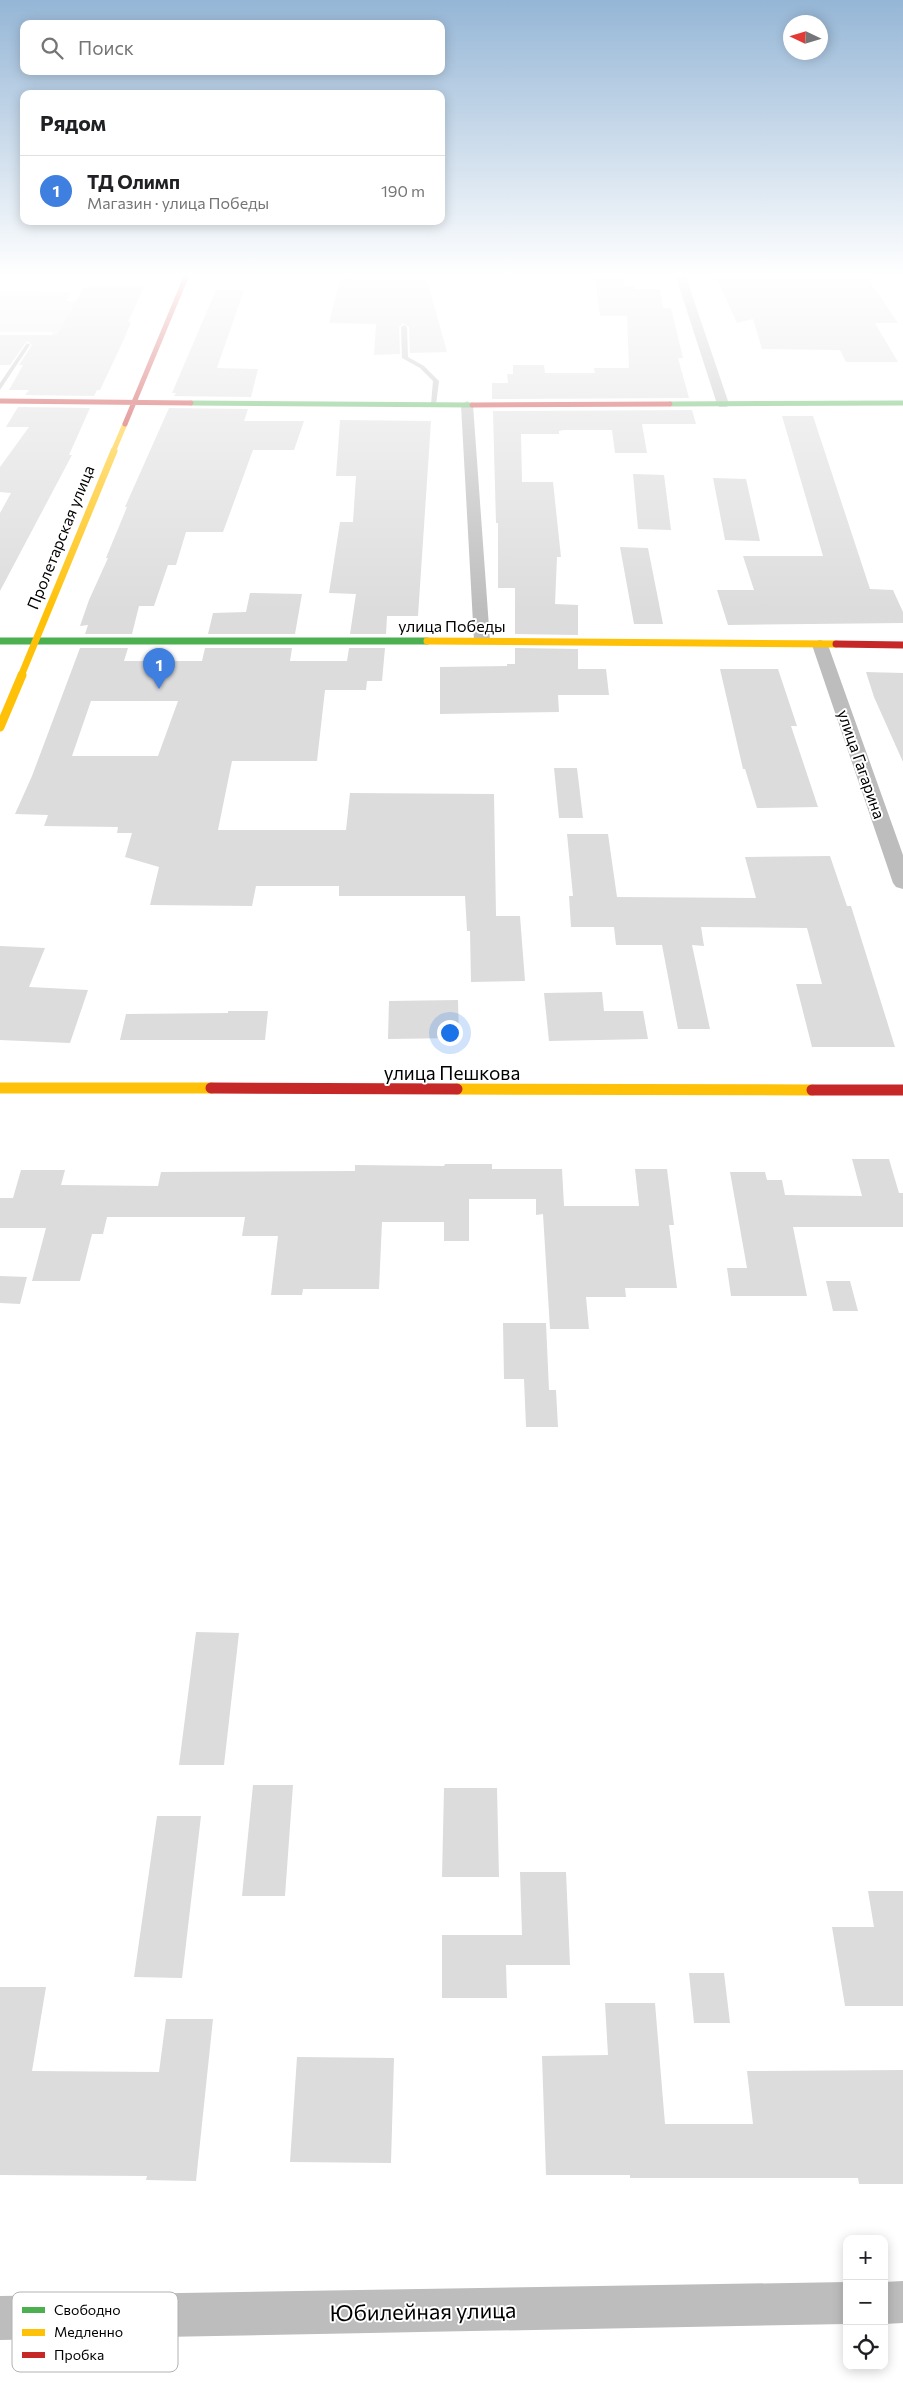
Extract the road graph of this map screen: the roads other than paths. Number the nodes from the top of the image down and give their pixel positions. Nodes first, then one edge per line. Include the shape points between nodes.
1 (139, 388) edge
2 (435, 388) edge
3 (718, 388) edge
4 (0, 401) edge
5 (134, 401) junction
6 (903, 403) edge
7 (434, 404) junction
8 (723, 404) junction
9 (467, 405) junction
10 (0, 641) edge
11 (35, 641) junction
12 (482, 641) junction
13 (820, 645) junction
14 (903, 645) edge
15 (0, 727) edge
16 (903, 883) edge
17 (0, 1088) edge
18 (903, 1090) edge
19 (903, 2302) edge
20 (843, 2303) edge
21 (888, 2303) edge
22 (178, 2315) edge

1 - 5 street, Пролетарская улица
2 - 7 lane
3 - 8 street
4 - 5 street
5 - 7 street
5 - 11 street, Пролетарская улица
6 - 8 street
7 - 9 street
8 - 9 street
9 - 12 street
10 - 11 street, улица Победы
11 - 12 street, улица Победы
11 - 15 street, Пролетарская улица
12 - 13 street, улица Победы
13 - 14 street, улица Победы
13 - 16 street, улица Гагарина
17 - 18 street, улица Пешкова
19 - 21 street
20 - 22 street, Юбилейная улица

